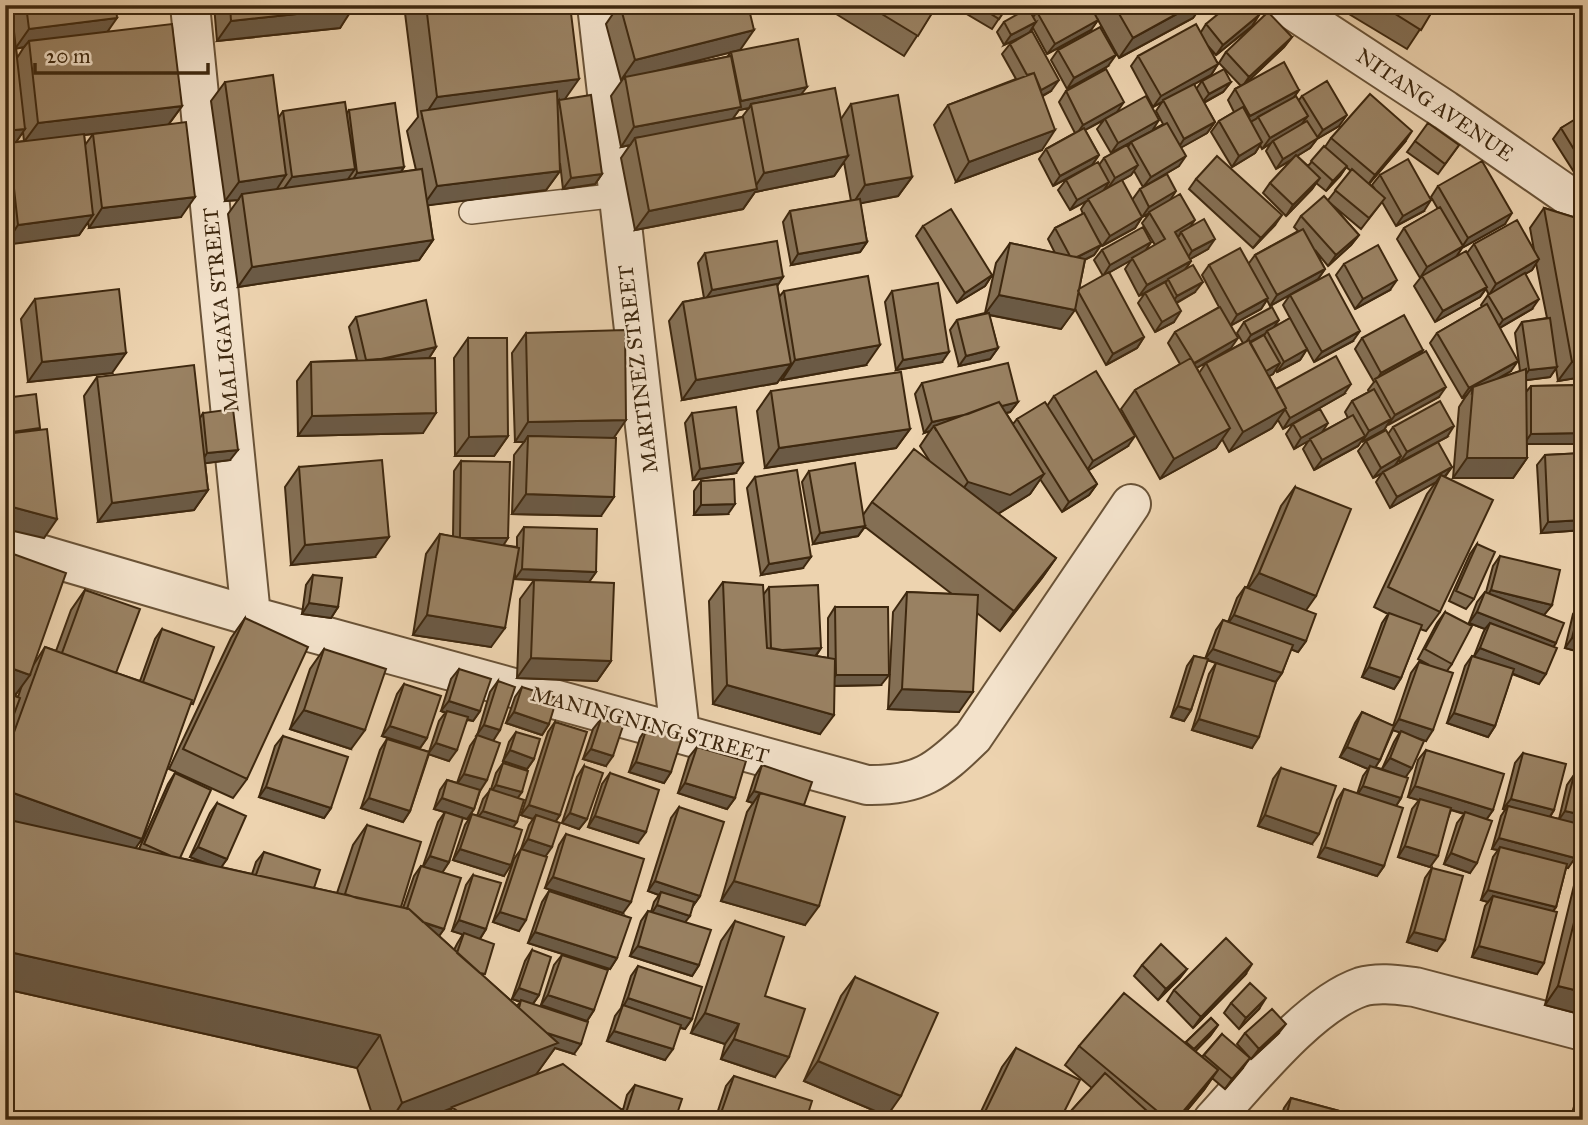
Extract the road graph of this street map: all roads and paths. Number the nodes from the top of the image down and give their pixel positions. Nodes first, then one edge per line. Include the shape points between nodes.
1 (190, 5) edge
2 (597, 5) edge
3 (1285, 5) edge
4 (618, 195) junction
5 (1583, 206) edge
6 (471, 212) dead end
7 (1131, 504) dead end
8 (5, 544) edge
9 (251, 615) junction
10 (680, 733) junction
11 (1583, 1031) edge
12 (1213, 1120) edge

1 - 9 street, MALIGAYA STREET
2 - 4 street, MARTINEZ STREET
3 - 5 street, NITANG AVENUE
4 - 6 lane
4 - 10 street, MARTINEZ STREET
7 - 10 street, MANINGNING STREET via 974,737 925,776 896,785 867,785
8 - 9 street, MANINGNING STREET
9 - 10 street, MANINGNING STREET
11 - 12 street via 1415,987 1363,986 1309,1018

